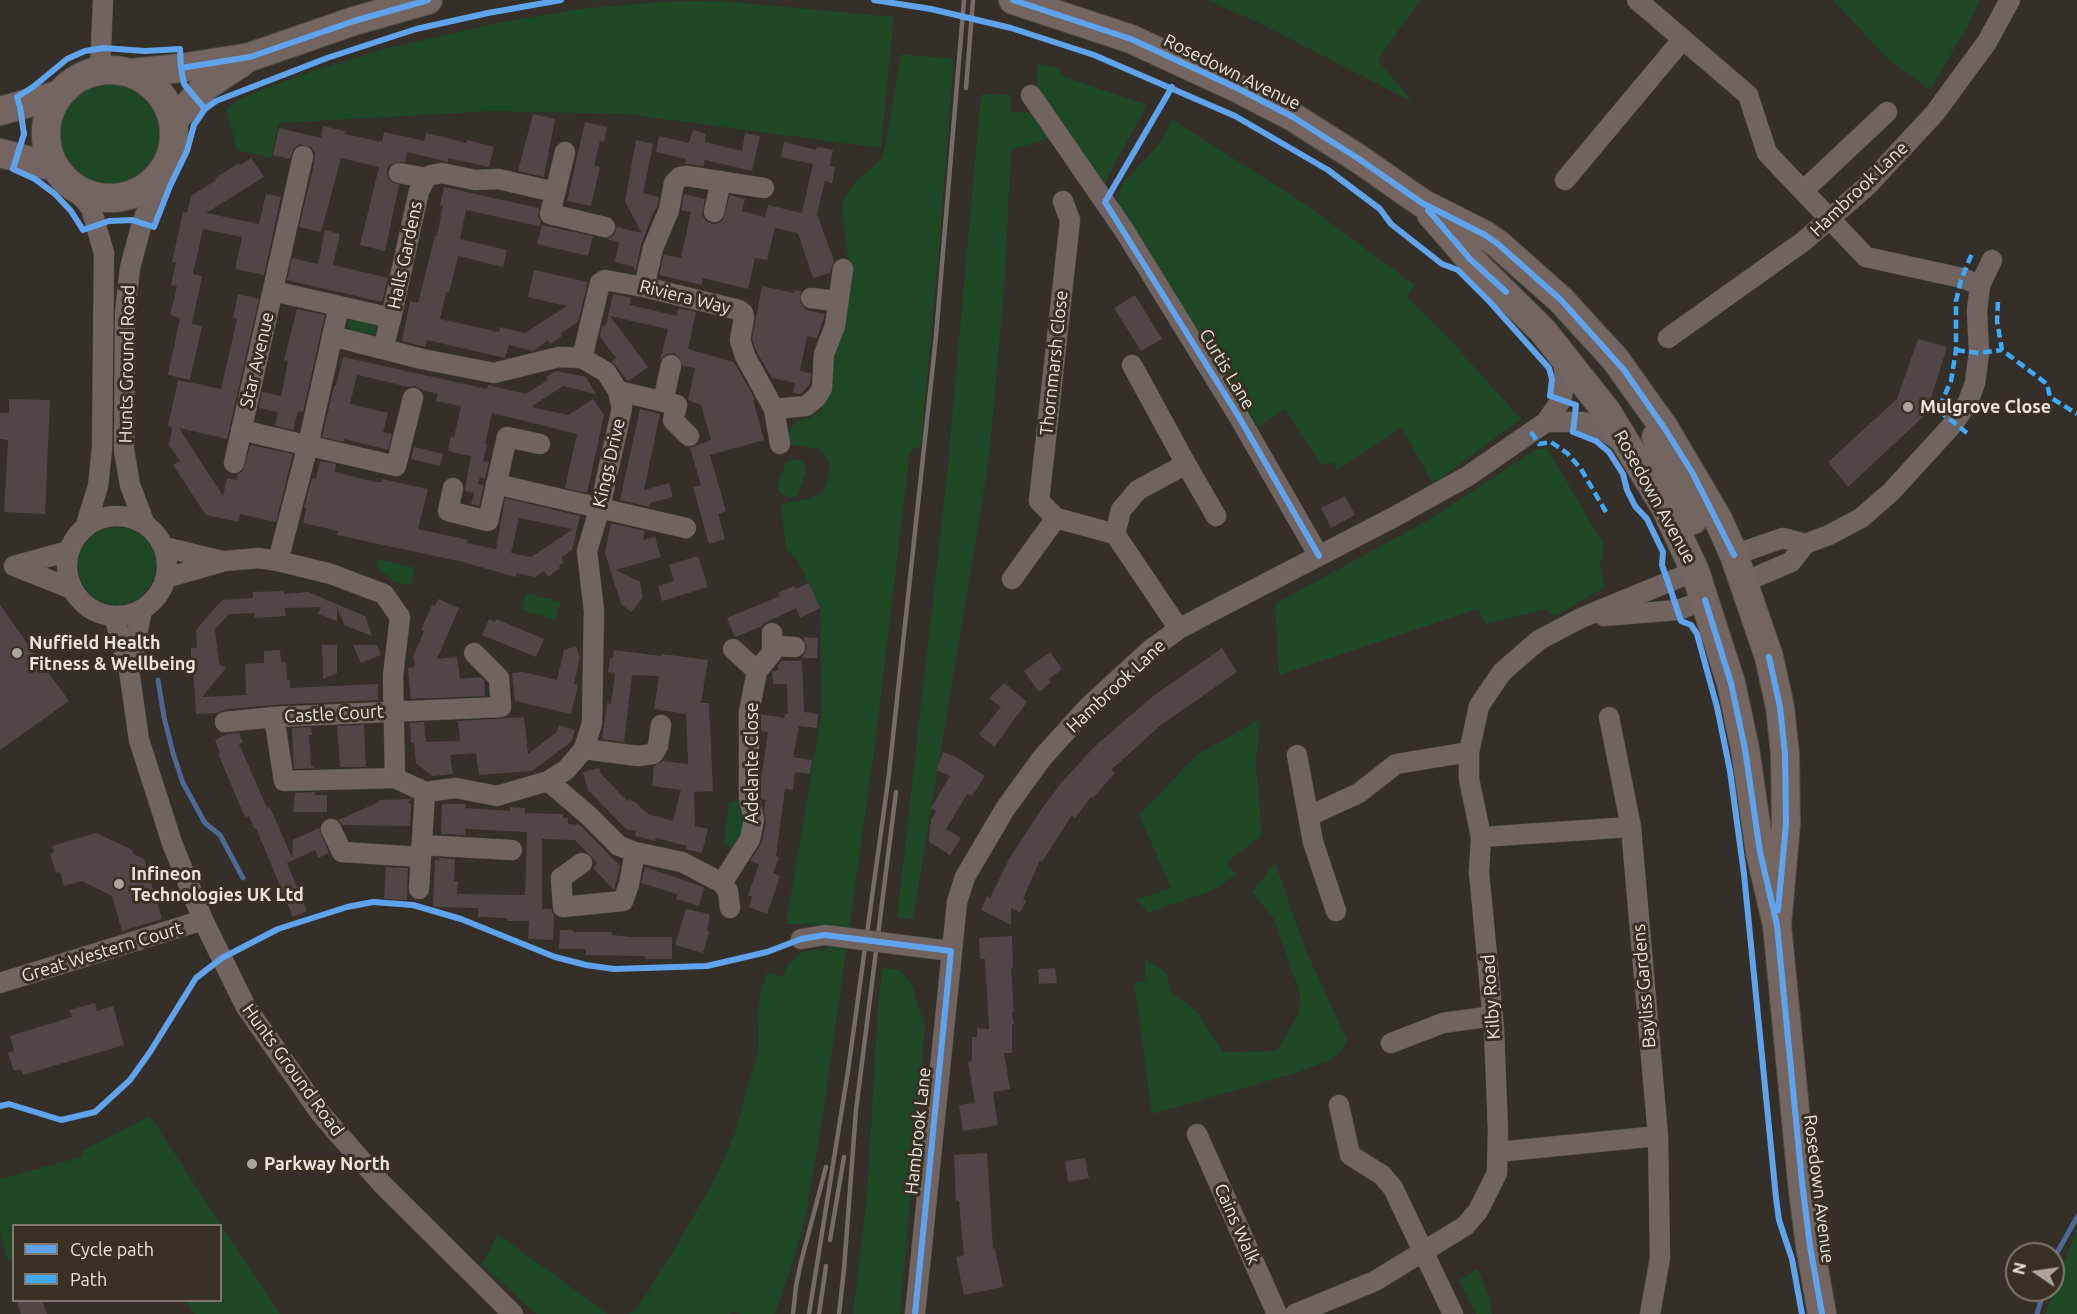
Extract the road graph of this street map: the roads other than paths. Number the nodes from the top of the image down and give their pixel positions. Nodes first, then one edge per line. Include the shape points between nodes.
1 (104, 0) edge
2 (428, 0) edge
3 (1014, 0) edge
4 (1637, 0) edge
5 (2010, 0) edge
6 (1682, 40) junction
7 (250, 57) junction
8 (100, 70) junction
9 (132, 73) junction
10 (58, 95) junction
11 (1031, 95) dead end
12 (0, 111) edge
13 (1887, 112) dead end
14 (173, 121) junction
15 (565, 152) dead end
16 (0, 153) edge
17 (303, 156) dead end
18 (54, 167) junction
19 (162, 172) junction
20 (399, 173) dead end
21 (1565, 180) dead end
22 (721, 181) junction
23 (422, 185) junction
24 (764, 188) dead end
25 (75, 189) junction
26 (1803, 191) junction
27 (555, 192) junction
28 (1063, 201) dead end
29 (1422, 203) junction
30 (714, 212) dead end
31 (1830, 218) junction
32 (605, 227) dead end
33 (1992, 260) dead end
34 (843, 268) dead end
35 (1980, 285) junction
36 (644, 287) junction
37 (273, 291) junction
38 (811, 298) dead end
39 (837, 301) junction
40 (339, 306) junction
41 (391, 318) junction
42 (332, 336) junction
43 (1668, 338) dead end
44 (383, 349) junction
45 (1563, 355) junction
46 (582, 358) junction
47 (671, 365) dead end
48 (1132, 365) dead end
49 (618, 391) junction
50 (413, 398) dead end
51 (663, 402) junction
52 (774, 409) junction
53 (1546, 422) junction
54 (241, 430) junction
55 (689, 436) dead end
56 (540, 444) dead end
57 (780, 444) dead end
58 (308, 445) junction
59 (1630, 448) junction
60 (234, 463) dead end
61 (1186, 464) junction
62 (496, 484) junction
63 (453, 488) dead end
64 (600, 507) junction
65 (1216, 516) dead end
66 (1056, 518) junction
67 (144, 522) junction
68 (86, 525) junction
69 (686, 528) dead end
70 (1114, 534) junction
71 (1805, 544) junction
72 (164, 547) junction
73 (69, 551) junction
74 (1319, 555) junction
75 (225, 561) junction
76 (278, 561) junction
77 (1714, 563) junction
78 (7, 566) edge
79 (166, 578) junction
80 (1012, 579) dead end
81 (72, 589) junction
82 (1724, 591) junction
83 (142, 610) junction
84 (114, 616) junction
85 (1581, 618) junction
86 (1179, 629) junction
87 (795, 647) dead end
88 (733, 649) dead end
89 (474, 653) dead end
90 (129, 670) junction
91 (757, 671) junction
92 (394, 712) junction
93 (274, 717) junction
94 (1609, 717) dead end
95 (225, 722) dead end
96 (661, 725) dead end
97 (584, 749) junction
98 (1469, 752) junction
99 (1297, 755) dead end
100 (395, 778) junction
101 (548, 782) junction
102 (425, 792) junction
103 (1309, 816) junction
104 (1631, 827) junction
105 (331, 829) dead end
106 (1481, 837) junction
107 (512, 850) dead end
108 (421, 851) junction
109 (634, 852) junction
110 (582, 864) dead end
111 (722, 883) junction
112 (419, 889) dead end
113 (730, 908) dead end
114 (1336, 910) dead end
115 (203, 920) junction
116 (1777, 925) junction
117 (801, 939) dead end
118 (951, 951) junction
119 (0, 983) edge
120 (1493, 1016) junction
121 (1391, 1043) dead end
122 (1338, 1105) dead end
123 (1197, 1134) dead end
124 (1658, 1136) junction
125 (1498, 1152) junction
126 (1424, 1251) junction
127 (513, 1314) edge
128 (915, 1314) edge
129 (1277, 1314) edge
130 (1295, 1314) edge
131 (1453, 1314) edge
132 (1650, 1314) edge
133 (1822, 1314) edge

1 - 8 street
2 - 7 street
3 - 29 street, Rosedown Avenue via 1131,39 1239,89 1293,117
4 - 6 street
5 - 31 street, Hambrook Lane via 1987,42 1935,114
6 - 21 street
6 - 26 street via 1748,95 1767,153
7 - 9 street
7 - 14 street via 206,86
8 - 9 street
8 - 10 street via 76,79
9 - 14 street via 158,91 169,106
10 - 12 street
10 - 18 street via 45,131
11 - 74 street, Curtis Lane via 1125,230
13 - 26 street
14 - 19 street via 175,136
15 - 27 street
16 - 18 street
17 - 37 street, Star Avenue
18 - 25 street
19 - 25 street via 138,192 113,199
19 - 67 street, Hunts Ground Road via 142,223 124,313 124,450 130,485
20 - 23 street
22 - 24 street
22 - 30 street
22 - 36 street via 687,176 674,183 669,210 652,248
23 - 27 street via 430,175 442,173 475,180 498,179
23 - 41 street, Halls Gardens
25 - 68 street, Hunts Ground Road via 91,208 104,253 102,449 98,486
26 - 31 street
27 - 32 street via 550,214
28 - 66 street, Thornmarsh Close via 1070,220 1039,501
29 - 45 street, Rosedown Avenue
29 - 77 street, Rosedown Avenue via 1485,235 1561,300 1615,359 1692,472
31 - 35 street via 1866,257
31 - 43 street, Hambrook Lane via 1804,241
33 - 35 street
34 - 39 street
35 - 71 street via 1975,383 1954,423 1891,492 1861,518
36 - 46 street, Riviera Way via 612,279 600,283
36 - 52 street, Riviera Way via 743,313 740,340 745,356
37 - 40 street, Star Avenue
37 - 54 street, Star Avenue
38 - 39 street
39 - 52 street via 835,326 824,354 822,388 806,406
40 - 41 street
40 - 42 street
41 - 44 street
42 - 44 street
42 - 58 street
44 - 46 street via 494,373 560,357
45 - 53 street, Hambrook Lane via 1565,382 1561,400
45 - 59 street, Rosedown Avenue
46 - 49 street, Kings Drive via 606,372
47 - 51 street
48 - 61 street
49 - 51 street
49 - 64 street, Kings Drive via 622,408
50 - 58 street, Star Avenue via 396,466
51 - 55 street via 677,405 673,420
52 - 57 street, Riviera Way
53 - 59 street via 1583,422
53 - 74 street, Hambrook Lane via 1468,476
54 - 58 street, Star Avenue
54 - 60 street, Star Avenue
56 - 62 street via 507,437
58 - 76 street
59 - 77 street, Rosedown Avenue via 1665,507
61 - 65 street
61 - 70 street via 1138,490 1121,510
62 - 63 street via 488,521 448,512
62 - 64 street
64 - 69 street
64 - 97 street, Kings Drive via 587,550 594,611 592,723
66 - 70 street
66 - 80 street
67 - 68 street via 114,515
67 - 72 street
68 - 73 street
70 - 86 street
71 - 77 street, Kilby Road via 1783,538
71 - 82 street, Kilby Road via 1791,562
72 - 75 street
72 - 79 street via 168,562
73 - 78 street
73 - 81 street via 67,570
74 - 86 street, Hambrook Lane
75 - 76 street
75 - 79 street
76 - 92 street via 331,574 384,594 400,617 393,676
77 - 82 street
77 - 82 street, Rosedown Avenue
77 - 85 street, Kilby Road
78 - 81 street
79 - 83 street via 153,602
81 - 84 street via 97,612
82 - 85 street, Kilby Road via 1678,610
82 - 116 street, Rosedown Avenue via 1731,683 1746,749 1760,852
82 - 116 street, Rosedown Avenue via 1769,657 1780,707 1786,824
83 - 84 street
83 - 90 street, Hunts Ground Road
84 - 90 street, Hunts Ground Road
85 - 98 street, Kilby Road via 1539,640 1502,672 1479,706
86 - 118 street, Hambrook Lane via 1088,707 1023,783 964,878
87 - 91 street, Adelante Close via 772,640 772,653
88 - 91 street
89 - 92 street via 498,678 501,707
90 - 115 street, Hunts Ground Road via 139,740 172,843
91 - 111 street, Adelante Close via 749,712 749,798 754,820 750,839
92 - 93 street, Castle Court
92 - 100 street
93 - 95 street, Castle Court
93 - 100 street, Castle Court via 284,781
94 - 104 street, Bayliss Gardens
96 - 97 street via 653,754 638,756
97 - 101 street, Kings Drive via 566,770
98 - 103 street via 1396,764 1359,793
98 - 106 street, Kilby Road via 1469,779
99 - 103 street
100 - 102 street
101 - 102 street, Kings Drive via 496,796 456,788
101 - 109 street via 619,846
102 - 108 street
103 - 114 street via 1313,842
104 - 106 street
104 - 124 street, Bayliss Gardens
105 - 108 street via 342,852
106 - 120 street, Kilby Road via 1479,872
107 - 108 street
108 - 112 street
109 - 110 street via 623,901 563,907 561,878
109 - 111 street via 682,862
111 - 113 street via 728,891
115 - 119 street, Great Western Court
115 - 127 street, Hunts Ground Road via 246,1007 321,1114 382,1184
116 - 133 street, Rosedown Avenue via 1802,1182
117 - 118 street, bridge via 825,935
118 - 128 street, Hambrook Lane
120 - 121 street via 1443,1023
120 - 125 street, Kilby Road
122 - 126 street via 1350,1155 1388,1182
123 - 129 street, Cains Walk
124 - 125 street
124 - 132 street, Bayliss Gardens via 1660,1258
125 - 126 street, Kilby Road via 1497,1173 1478,1211 1465,1226
126 - 130 street, Kilby Road via 1375,1281
126 - 131 street

